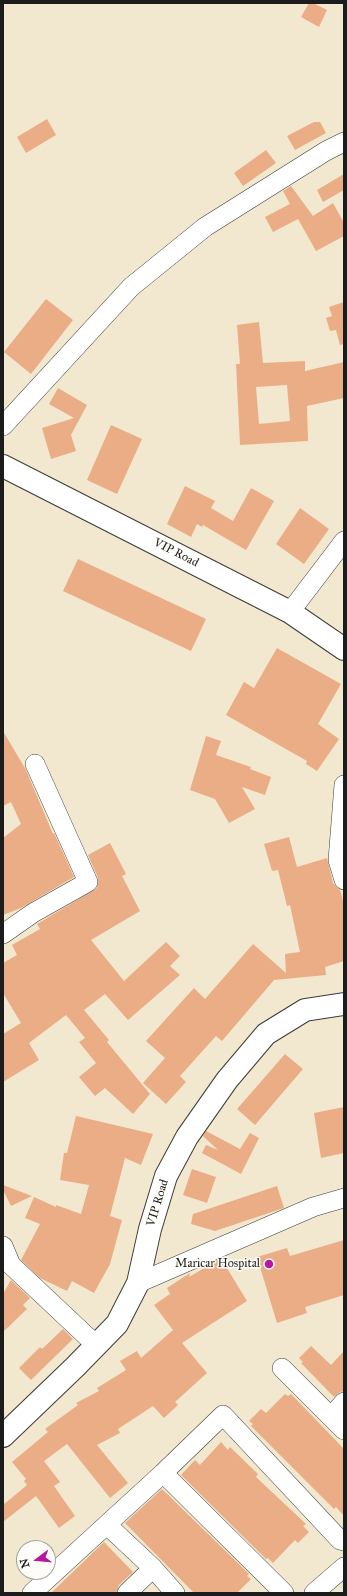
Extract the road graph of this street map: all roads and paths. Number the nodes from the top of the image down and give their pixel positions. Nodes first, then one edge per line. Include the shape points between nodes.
1 (344, 142) edge
2 (3, 426) edge
3 (3, 466) edge
4 (344, 541) edge
5 (290, 612) junction
6 (344, 649) edge
7 (35, 764) dead end
8 (344, 785) edge
9 (343, 811) edge
10 (341, 860) edge
11 (344, 880) edge
12 (3, 934) edge
13 (344, 1004) edge
14 (344, 1198) edge
15 (3, 1246) edge
16 (138, 1283) junction
17 (96, 1346) junction
18 (282, 1368) dead end
19 (344, 1402) edge
20 (338, 1423) edge
21 (3, 1436) edge
22 (163, 1473) junction
23 (107, 1525) junction
24 (344, 1541) edge
25 (344, 1567) edge
26 (153, 1568) junction
27 (168, 1591) edge
28 (32, 1593) edge
29 (127, 1593) edge
30 (284, 1593) edge
31 (314, 1593) edge

1 - 2 street via 205,227 131,287
3 - 5 main road, VIP Road
4 - 5 street
5 - 6 main road, VIP Road
7 - 12 street via 88,882 33,913
8 - 9 street
9 - 10 street
10 - 11 street
13 - 16 main road, VIP Road via 305,1010 266,1034 227,1080 187,1137 166,1176 150,1229
14 - 16 street via 313,1207
15 - 17 street via 11,1265
16 - 17 main road, VIP Road via 117,1324
17 - 21 main road, VIP Road
18 - 20 street
19 - 20 street
22 - 23 street
22 - 24 street via 223,1415 340,1540
22 - 30 street
23 - 26 street
23 - 28 street
25 - 31 street
26 - 27 street
26 - 29 street

